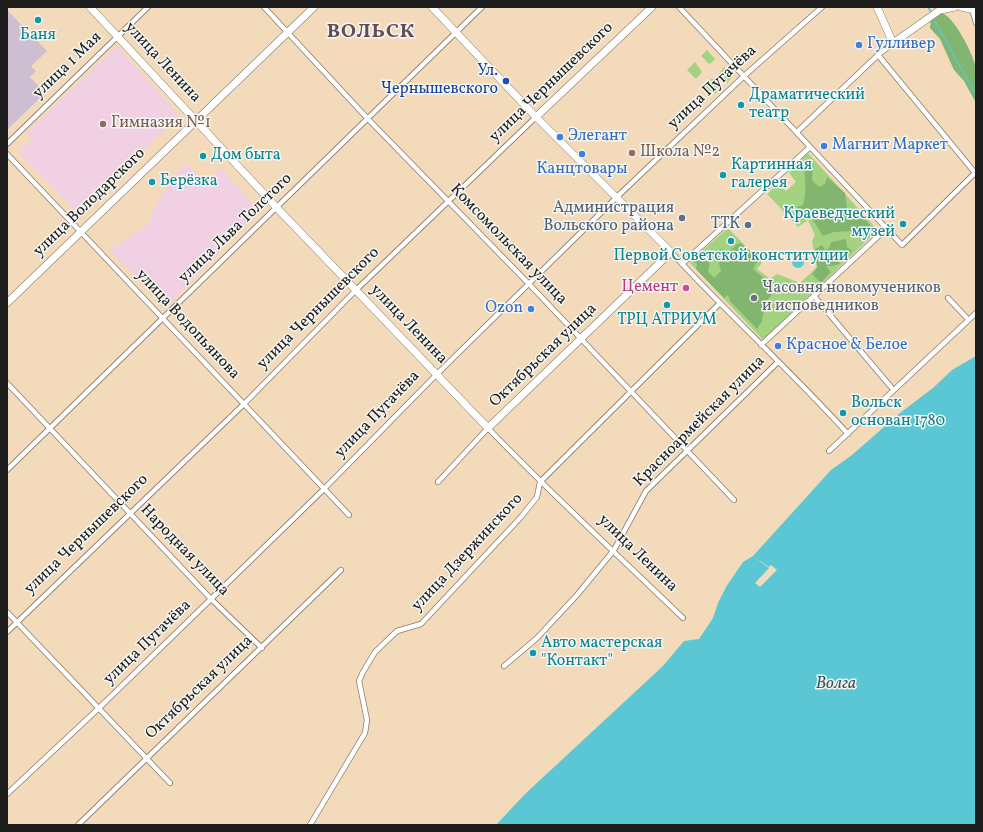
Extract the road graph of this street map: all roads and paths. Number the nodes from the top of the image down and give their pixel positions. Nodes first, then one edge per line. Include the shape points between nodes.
1 (90, 7) edge
2 (148, 7) edge
3 (264, 7) edge
4 (314, 7) edge
5 (432, 7) edge
6 (482, 7) edge
7 (652, 7) edge
8 (679, 7) edge
9 (822, 7) edge
10 (877, 7) edge
11 (955, 7) edge
12 (961, 7) edge
13 (974, 10) edge
14 (976, 23) edge
15 (288, 32) junction
16 (456, 32) junction
17 (117, 36) junction
18 (893, 43) junction
19 (878, 55) junction
20 (744, 76) junction
21 (536, 117) junction
22 (368, 119) junction
23 (196, 120) junction
24 (797, 132) junction
25 (7, 144) edge
26 (809, 148) junction
27 (7, 154) edge
28 (976, 173) edge
29 (617, 197) junction
30 (449, 202) junction
31 (277, 208) junction
32 (886, 229) junction
33 (81, 232) junction
34 (670, 252) junction
35 (682, 264) junction
36 (529, 284) junction
37 (356, 290) junction
38 (814, 296) junction
39 (948, 298) dead end
40 (7, 303) edge
41 (720, 303) junction
42 (976, 314) edge
43 (966, 317) dead end
44 (163, 318) junction
45 (581, 340) junction
46 (761, 345) junction
47 (778, 362) junction
48 (436, 375) junction
49 (7, 383) edge
50 (891, 387) dead end
51 (631, 391) junction
52 (244, 404) junction
53 (50, 428) junction
54 (488, 428) junction
55 (848, 434) junction
56 (686, 450) junction
57 (829, 451) dead end
58 (7, 470) edge
59 (438, 482) dead end
60 (540, 482) junction
61 (324, 489) junction
62 (734, 500) dead end
63 (129, 513) junction
64 (349, 515) dead end
65 (614, 550) junction
66 (340, 570) dead end
67 (211, 599) junction
68 (7, 612) edge
69 (683, 618) dead end
70 (17, 622) junction
71 (7, 632) edge
72 (262, 648) junction
73 (504, 666) dead end
74 (99, 708) junction
75 (146, 759) junction
76 (170, 783) dead end
77 (7, 794) edge
78 (78, 825) edge
79 (310, 825) edge

1 - 17 street, улица Ленина
2 - 17 street, улица 1 Мая
3 - 15 street, Комсомольская улица
4 - 15 street, улица Володарского
5 - 16 street
6 - 16 street, улица Льва Толстого
7 - 21 street, улица Чернышевского
8 - 20 street
9 - 20 street, улица Пугачёва
10 - 18 street
11 - 18 street via 940,10
12 - 13 street
13 - 14 street
15 - 22 street, Комсомольская улица
15 - 23 street, улица Володарского
16 - 21 street
16 - 22 street, улица Льва Толстого
17 - 23 street, улица Ленина
17 - 25 street, улица 1 Мая
18 - 19 street
19 - 24 street
19 - 28 street
20 - 24 street
20 - 29 street, улица Пугачёва
21 - 29 street
21 - 30 street, улица Чернышевского
22 - 30 street, Комсомольская улица
22 - 31 street, улица Льва Толстого
23 - 31 street, улица Ленина
23 - 33 street, улица Володарского
24 - 26 street
26 - 32 street
26 - 35 street
27 - 33 street, улица Водопьянова
28 - 32 street via 902,245
29 - 34 street
29 - 36 street, улица Пугачёва
30 - 36 street, Комсомольская улица
30 - 37 street, улица Чернышевского
31 - 37 street, улица Ленина
31 - 44 street, улица Льва Толстого
32 - 38 street
33 - 40 street, улица Володарского
33 - 44 street, улица Водопьянова
34 - 35 street
34 - 45 street, Октябрьская улица
35 - 41 street
36 - 45 street, Комсомольская улица
36 - 48 street, улица Пугачёва
37 - 48 street, улица Ленина
37 - 52 street, улица Чернышевского
38 - 46 street
38 - 50 street
39 - 43 street
41 - 46 street
41 - 51 street, улица Дзержинского
42 - 55 street
44 - 52 street, улица Водопьянова
44 - 53 street, улица Льва Толстого
45 - 51 street, Комсомольская улица
45 - 54 street, Октябрьская улица
46 - 47 street
47 - 55 street via 818,400
47 - 56 street, Красноармейская улица
48 - 54 street, улица Ленина
48 - 61 street, улица Пугачёва
49 - 53 street, Народная улица
51 - 56 street, Комсомольская улица
51 - 60 street, улица Дзержинского
52 - 61 street, улица Водопьянова
52 - 63 street, улица Чернышевского
53 - 58 street, улица Льва Толстого
53 - 63 street, Народная улица
54 - 59 street, Октябрьская улица
54 - 60 street, улица Ленина
55 - 57 street
56 - 62 street, Комсомольская улица
56 - 65 street, Красноармейская улица via 646,491
60 - 65 street, улица Ленина
60 - 79 street, улица Дзержинского via 538,497 421,624 397,631 375,652 359,681 367,720 365,733
61 - 64 street, улица Водопьянова
61 - 67 street, улица Пугачёва
63 - 67 street, Народная улица
63 - 70 street, улица Чернышевского
65 - 69 street, улица Ленина
65 - 73 street, Красноармейская улица via 537,638
66 - 72 street, Октябрьская улица
67 - 72 street, Народная улица
67 - 74 street, улица Пугачёва
68 - 70 street
70 - 71 street, улица Чернышевского
70 - 74 street
72 - 75 street, Октябрьская улица
74 - 75 street
74 - 77 street, улица Пугачёва
75 - 76 street
75 - 78 street, Октябрьская улица

